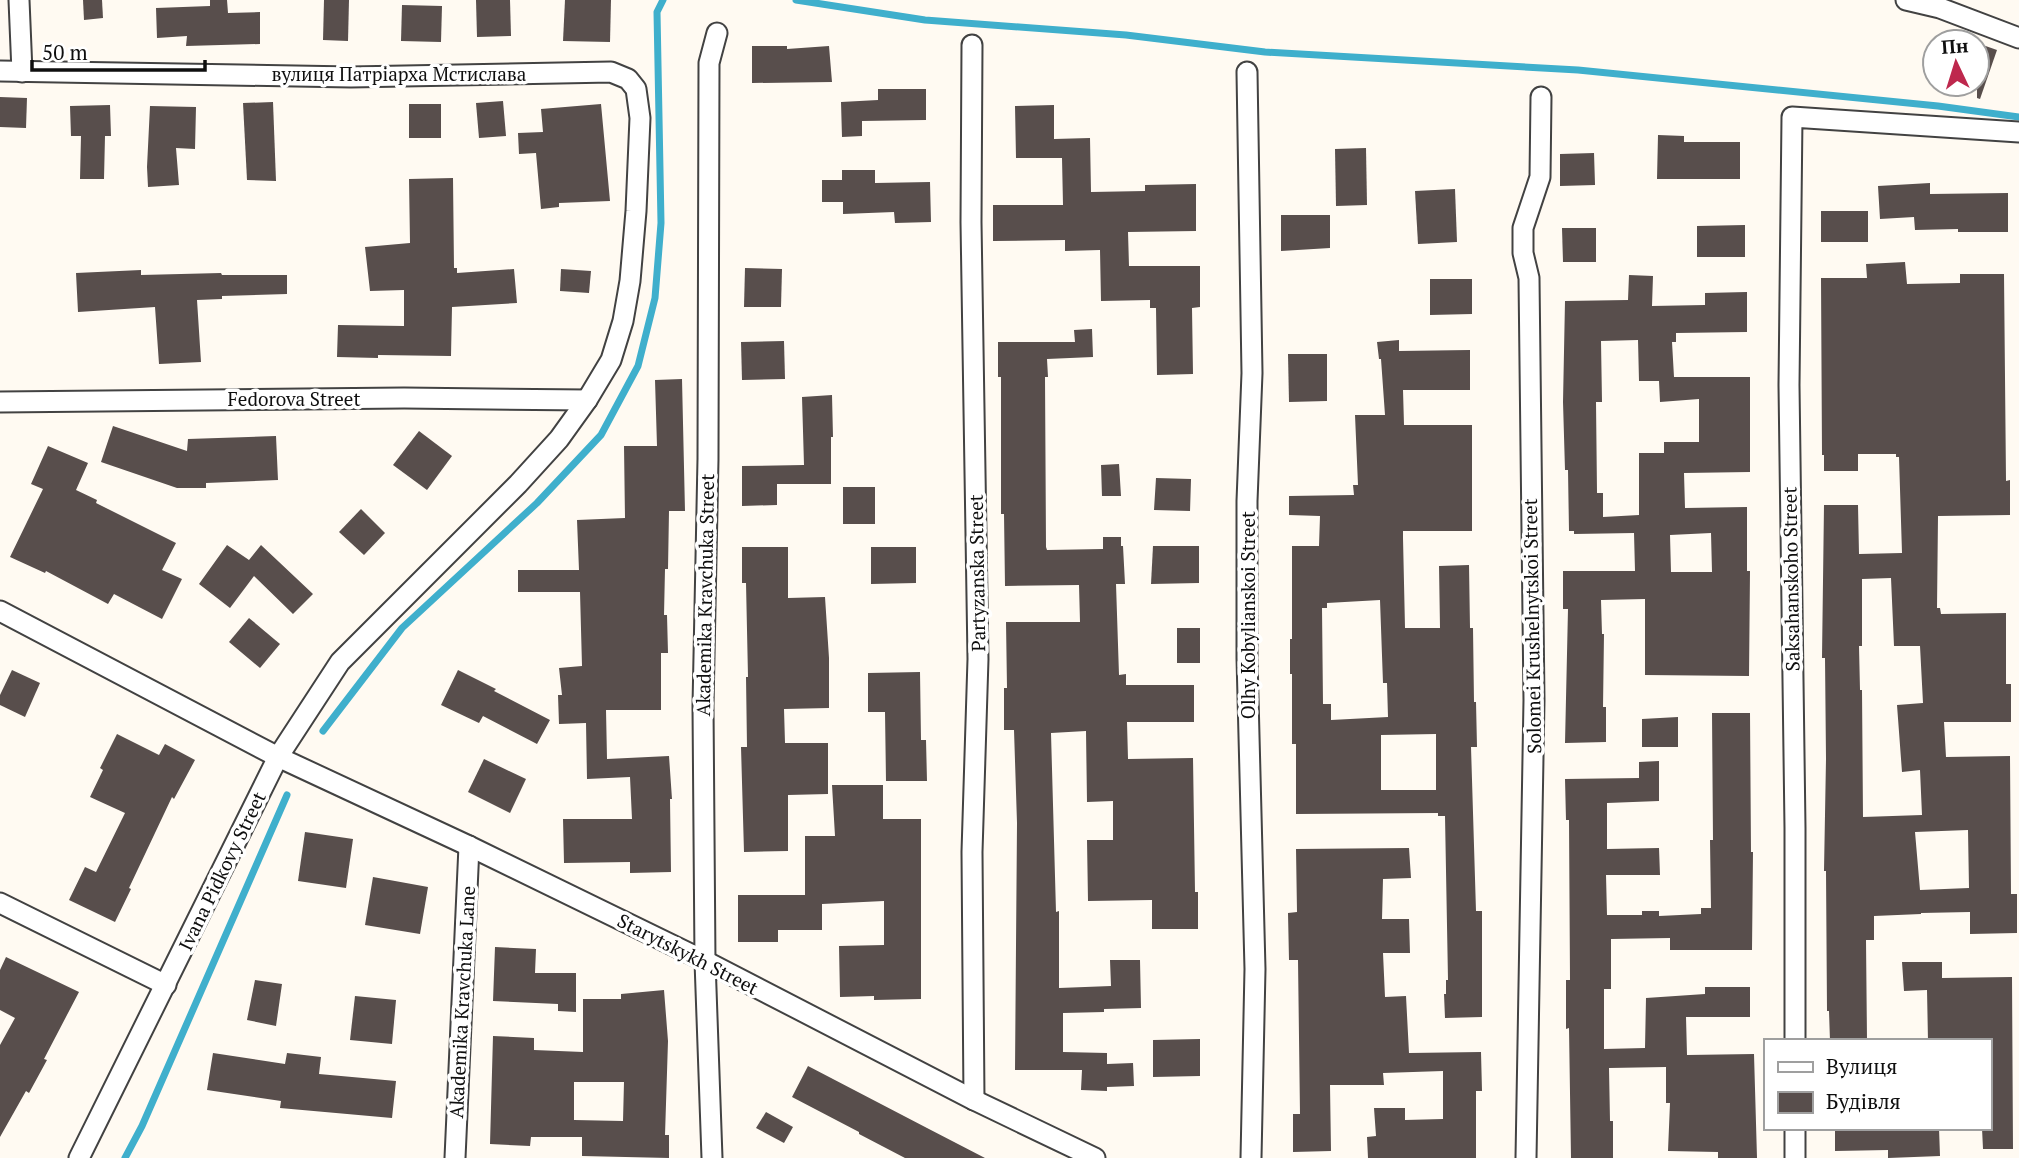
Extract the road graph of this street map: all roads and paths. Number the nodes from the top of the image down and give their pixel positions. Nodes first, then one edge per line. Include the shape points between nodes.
1 (19, 0) edge
2 (1906, 0) edge
3 (717, 33) dead end
4 (2019, 38) edge
5 (972, 45) dead end
6 (0, 71) edge
7 (22, 72) junction
8 (1247, 72) dead end
9 (628, 79) joint
10 (1541, 97) dead end
11 (2019, 132) edge
12 (587, 400) junction
13 (0, 402) edge
14 (0, 611) edge
15 (278, 757) junction
16 (469, 846) junction
17 (0, 903) edge
18 (705, 961) junction
19 (166, 985) junction
20 (1795, 1039) edge
21 (974, 1100) junction
22 (1795, 1130) edge
23 (79, 1158) edge
24 (455, 1158) edge
25 (712, 1158) edge
26 (1095, 1158) edge
27 (1251, 1158) edge
28 (1526, 1158) edge
29 (1795, 1158) edge

1 - 7 street
2 - 4 street
3 - 18 street, Akademika Kravchuka Street via 709,63
5 - 21 street, Partyzanska Street via 978,659 972,852
6 - 7 street, вулиця Патріарха Мстислава
7 - 9 street, вулиця Патріарха Мстислава via 351,77 611,72
8 - 27 street, Olhy Kobylianskoi Street via 1252,373 1247,658 1255,969
9 - 12 street, Ivana Pidkovy Street via 636,89 640,118 630,281 611,360
10 - 28 street, Solomei Krushelnytskoi Street via 1541,177 1523,228 1522,253 1529,278 1534,700
11 - 20 street, Saksahanskoho Street via 1792,117 1789,385
12 - 13 street, Fedorova Street
12 - 15 street, Ivana Pidkovy Street via 517,484 340,662
14 - 15 street
15 - 16 street, Starytskykh Street
15 - 19 street, Ivana Pidkovy Street
16 - 18 street, Starytskykh Street
16 - 24 street, Akademika Kravchuka Lane
17 - 19 street
18 - 21 street, Starytskykh Street
18 - 25 street, Akademika Kravchuka Street
19 - 23 street, Ivana Pidkovy Street
21 - 26 street, Starytskykh Street
22 - 29 street

